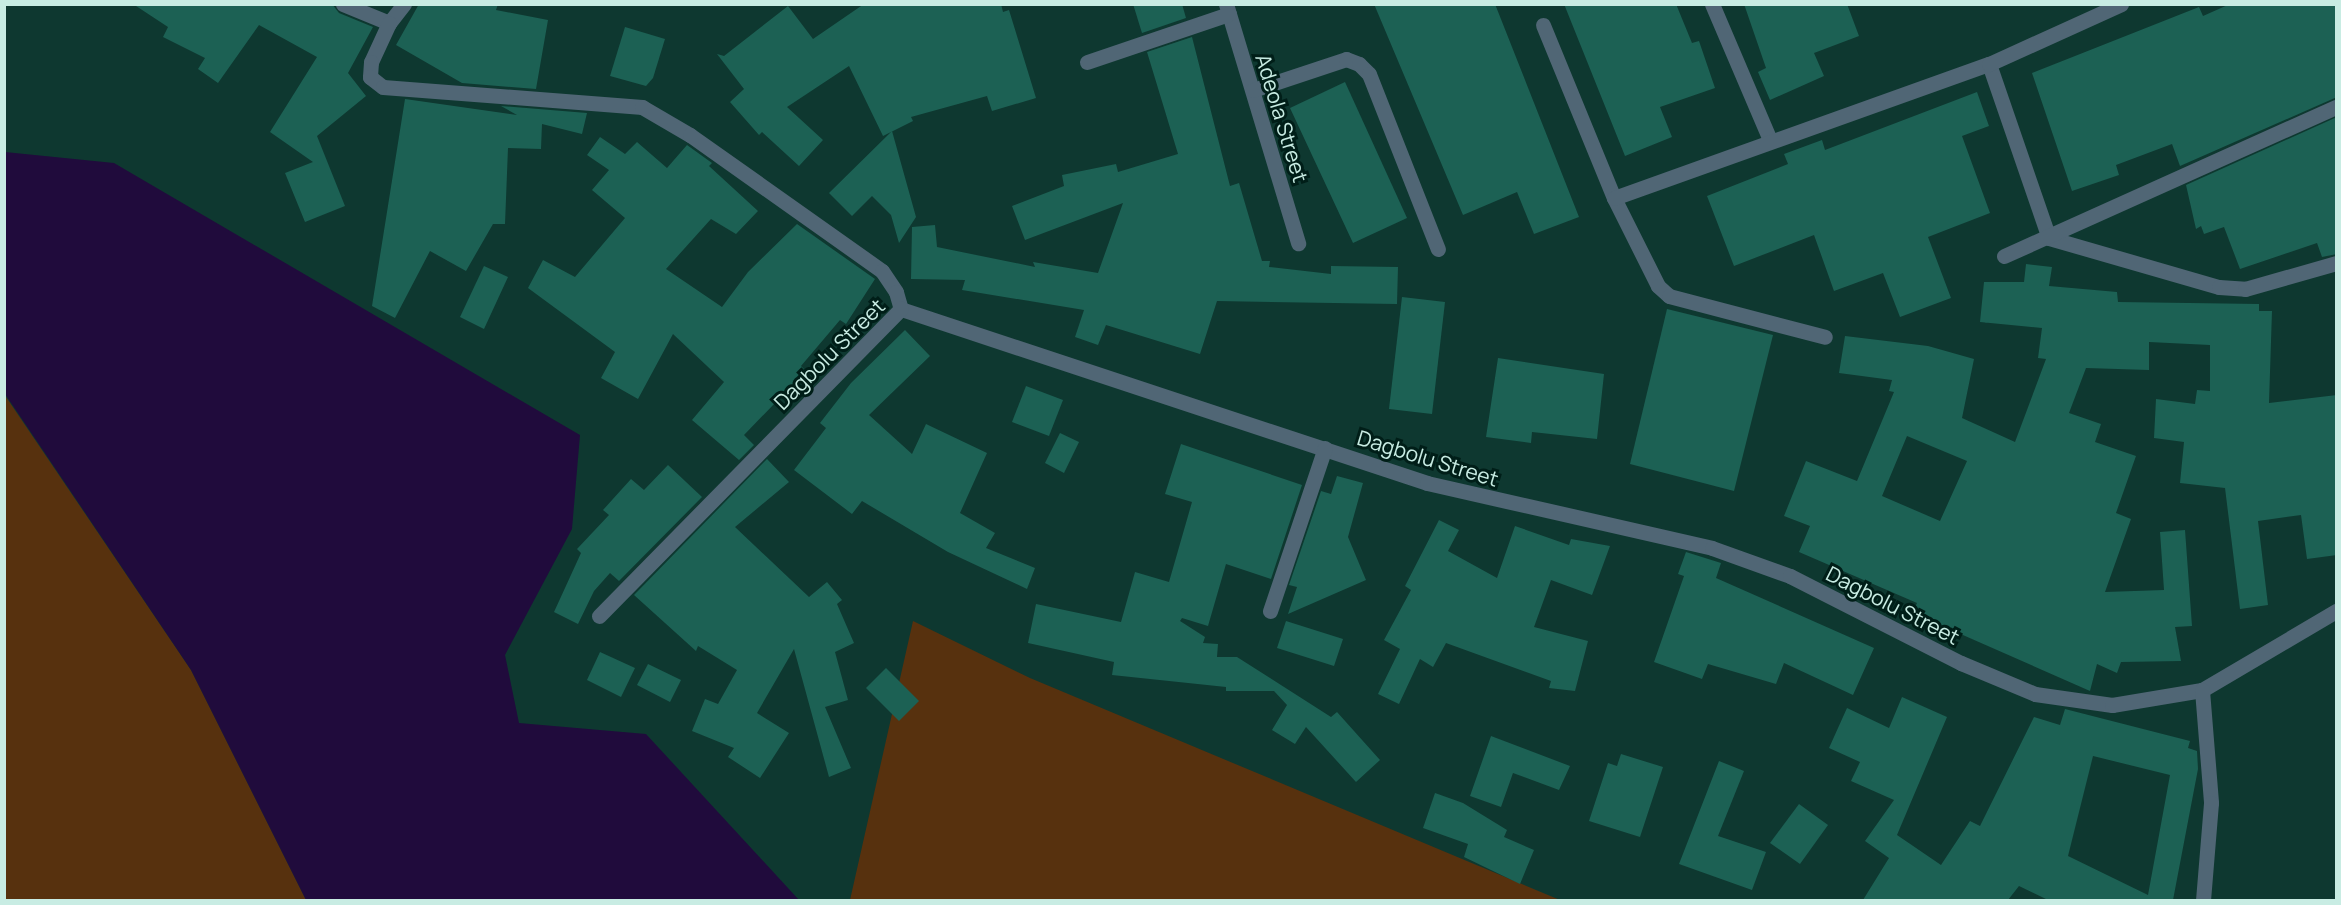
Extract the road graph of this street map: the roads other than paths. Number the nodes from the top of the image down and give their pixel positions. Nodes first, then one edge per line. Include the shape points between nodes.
1 (343, 4) edge
2 (404, 4) edge
3 (1712, 4) edge
4 (2121, 4) edge
5 (1228, 9) edge
6 (2087, 11) edge
7 (389, 23) junction
8 (1543, 25) dead end
9 (1088, 62) dead end
10 (1989, 64) junction
11 (1253, 90) junction
12 (2337, 107) edge
13 (1770, 140) junction
14 (1614, 198) junction
15 (2049, 238) junction
16 (1298, 243) dead end
17 (1438, 249) dead end
18 (2004, 256) dead end
19 (2337, 263) edge
20 (900, 309) junction
21 (1825, 337) dead end
22 (1325, 448) junction
23 (1270, 610) dead end
24 (2337, 611) edge
25 (599, 616) dead end
26 (2202, 690) junction
27 (2203, 900) edge

1 - 7 street
2 - 7 street
3 - 13 street
4 - 6 street
5 - 9 street
5 - 11 street, Adeola Street
6 - 10 street
7 - 20 street via 370,62 370,77 383,87 642,107 690,135 882,271 896,292
8 - 14 street
10 - 13 street
10 - 15 street
11 - 16 street, Adeola Street
11 - 17 street via 1346,59 1359,64 1368,74
12 - 15 street
13 - 14 street
14 - 21 street via 1649,274 1669,296
15 - 18 street
15 - 19 street via 2220,287 2245,290
20 - 22 street, Dagbolu Street
20 - 25 street, Dagbolu Street
22 - 23 street
22 - 26 street, Dagbolu Street via 1504,504 1712,548 1790,576 1961,663 2035,694 2112,705
24 - 26 street, Dagbolu Street
26 - 27 street via 2211,803

